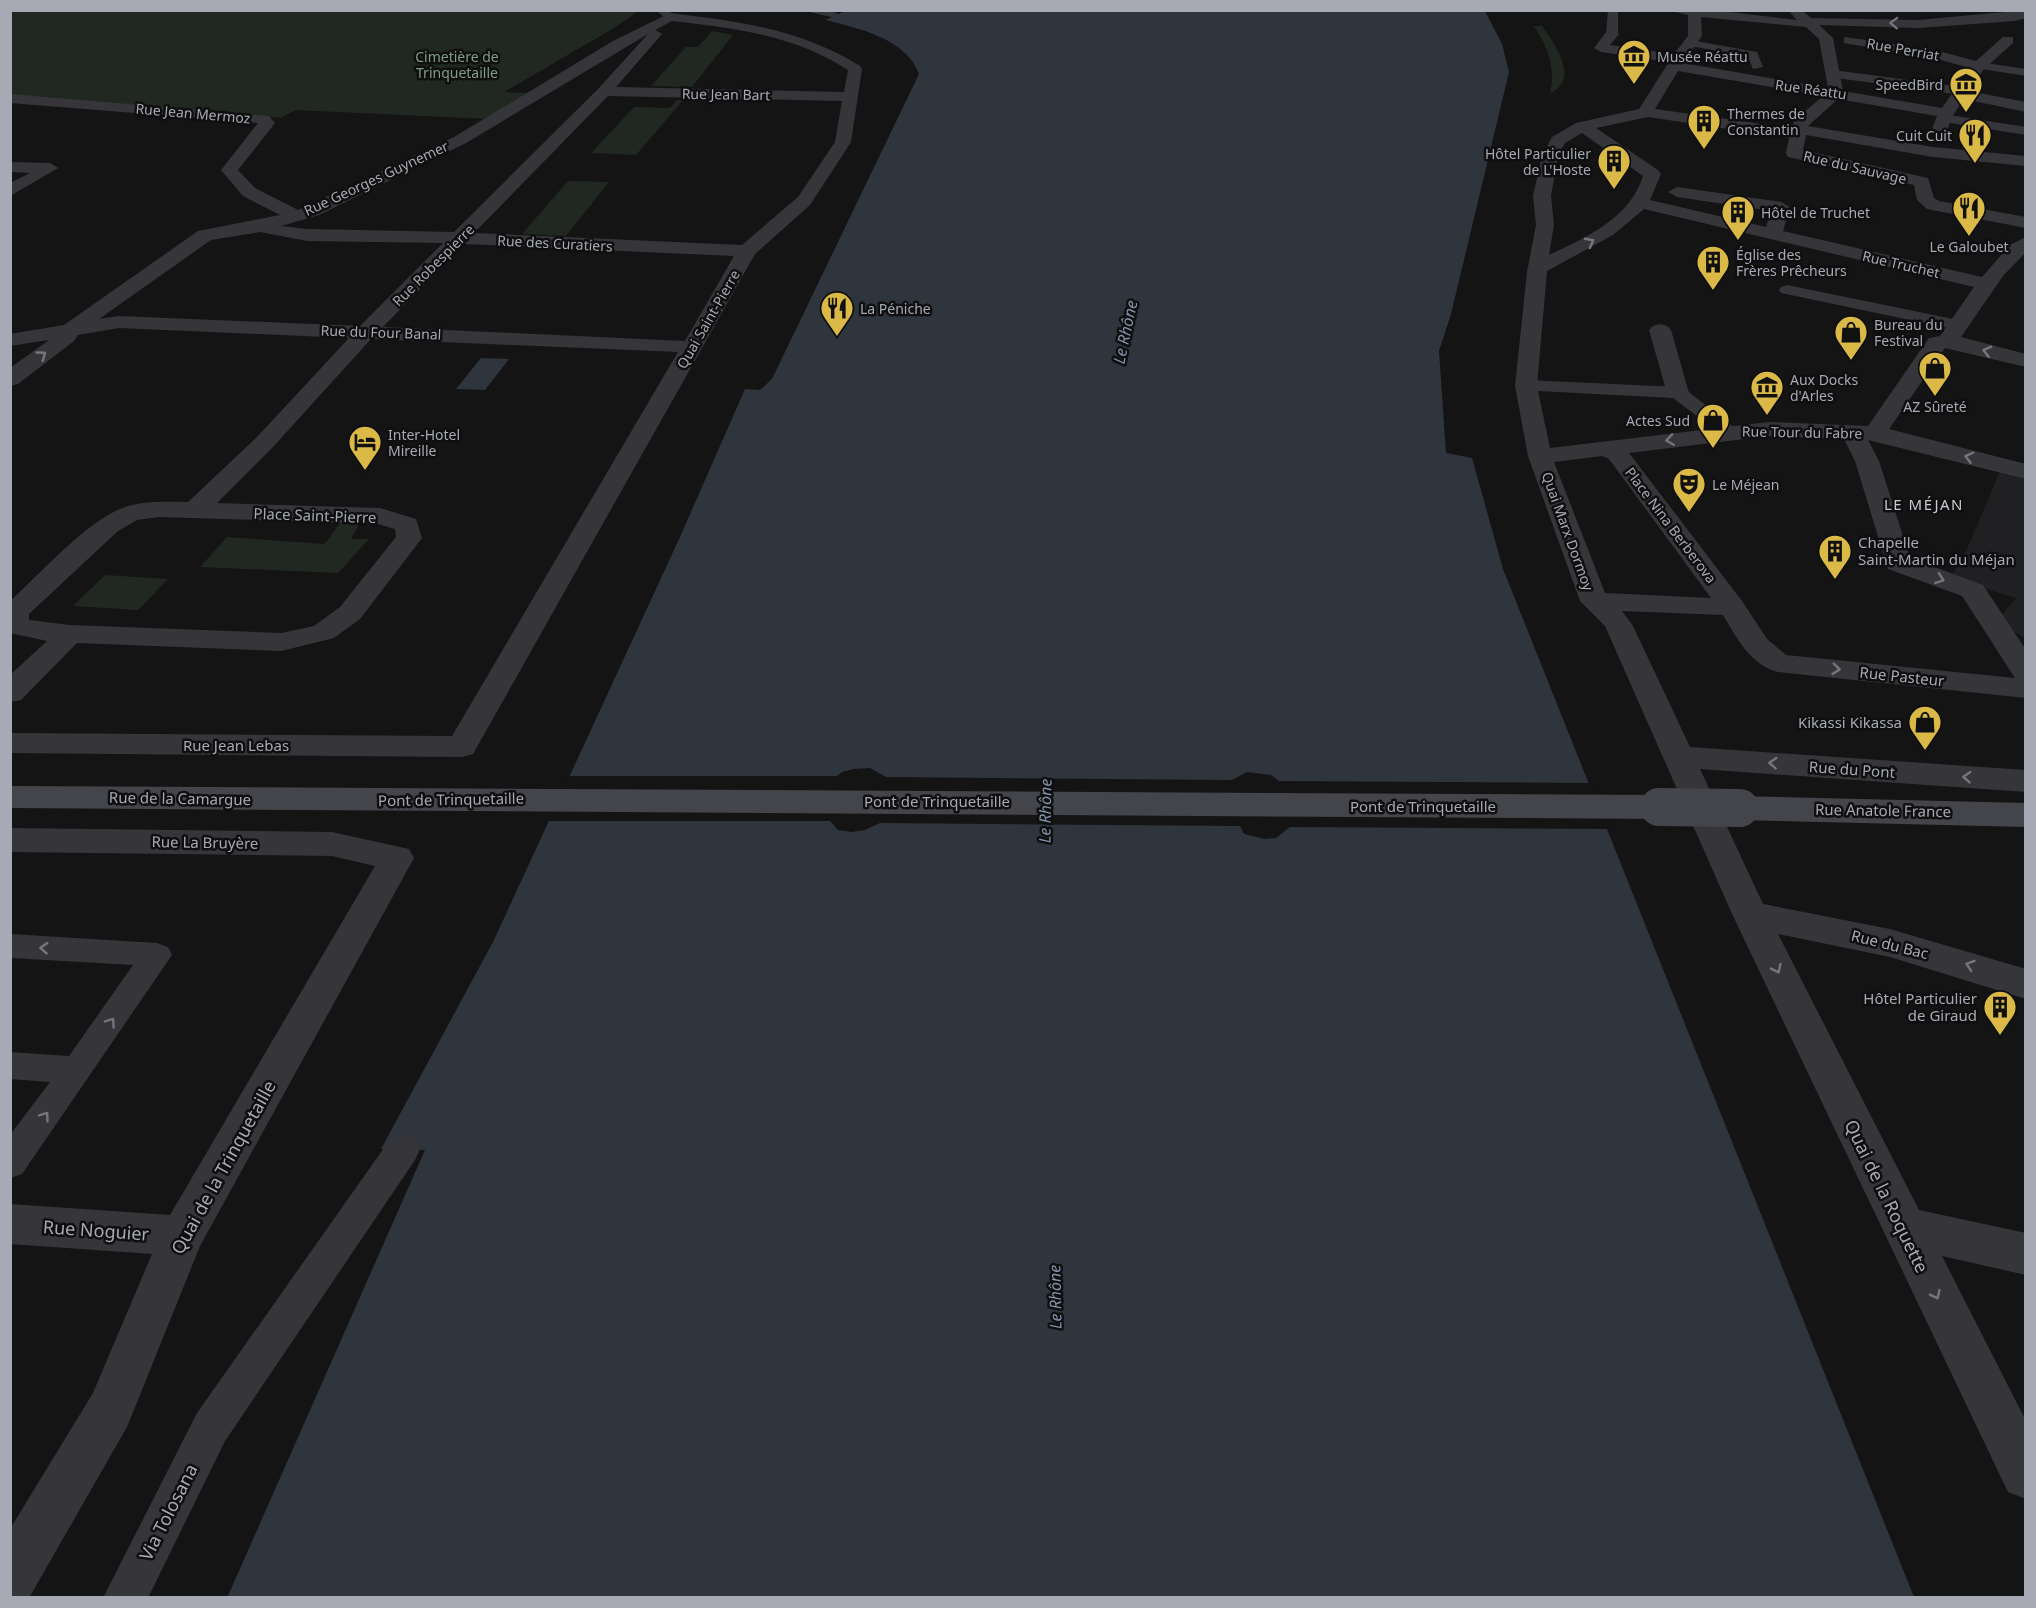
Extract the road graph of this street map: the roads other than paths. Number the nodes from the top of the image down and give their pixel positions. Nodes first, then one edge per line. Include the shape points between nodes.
1 (805, 10) edge
2 (1612, 10) edge
3 (1673, 10) edge
4 (1794, 10) edge
5 (1694, 13) junction
6 (665, 14) edge
7 (836, 15) dead end
8 (2012, 15) edge
9 (1851, 16) edge
10 (1811, 23) junction
11 (1918, 24) junction
12 (1612, 34) joint
13 (1969, 34) dead end
14 (1826, 38) junction
15 (1989, 38) dead end
16 (2008, 40) junction
17 (1690, 43) junction
18 (2025, 43) edge
19 (1676, 63) junction
20 (1979, 66) junction
21 (1757, 67) dead end
22 (2025, 73) edge
23 (1833, 74) junction
24 (604, 91) junction
25 (1836, 93) junction
26 (1961, 93) junction
27 (849, 97) junction
28 (10, 98) edge
29 (2025, 107) edge
30 (1645, 112) junction
31 (1945, 116) junction
32 (1582, 126) junction
33 (2025, 131) edge
34 (1798, 132) junction
35 (1957, 154) junction
36 (2025, 161) edge
37 (10, 166) edge
38 (2025, 177) edge
39 (10, 190) edge
40 (1645, 196) junction
41 (295, 215) junction
42 (2025, 223) edge
43 (256, 227) junction
44 (1773, 234) junction
45 (459, 238) junction
46 (2025, 243) edge
47 (747, 251) junction
48 (1538, 268) junction
49 (1988, 284) junction
50 (1787, 290) dead end
51 (70, 330) junction
52 (1660, 330) dead end
53 (367, 331) junction
54 (1953, 333) junction
55 (10, 340) edge
56 (692, 348) junction
57 (2025, 361) edge
58 (10, 379) edge
59 (1526, 386) junction
60 (1678, 393) junction
61 (1730, 432) junction
62 (1864, 432) junction
63 (1606, 448) junction
64 (1540, 456) junction
65 (2025, 472) edge
66 (194, 511) junction
67 (10, 588) edge
68 (39, 590) junction
69 (1594, 601) junction
70 (1731, 607) junction
71 (70, 634) junction
72 (1778, 663) joint
73 (2025, 672) edge
74 (2025, 689) edge
75 (10, 693) edge
76 (10, 743) edge
77 (462, 747) joint
78 (1678, 757) junction
79 (2025, 781) edge
80 (10, 797) edge
81 (350, 800) joint
82 (1740, 808) joint
83 (2025, 815) edge
84 (10, 840) edge
85 (397, 858) joint
86 (1751, 916) junction
87 (10, 946) edge
88 (2025, 984) edge
89 (10, 1065) edge
90 (77, 1070) junction
91 (402, 1149) dead end
92 (10, 1163) edge
93 (10, 1224) edge
94 (1902, 1227) junction
95 (182, 1236) junction
96 (2025, 1254) edge
97 (2025, 1474) edge
98 (10, 1579) edge
99 (125, 1598) edge

1 - 7 lane
2 - 12 lane
3 - 5 street
4 - 10 street
5 - 10 street
5 - 17 street via 1695,36
6 - 24 street, Rue Robespierre
6 - 27 street, Quai Saint-Pierre via 803,41 855,69
6 - 41 street, Rue Georges Guynemer via 460,140 314,211
8 - 11 street
9 - 10 street
11 -> 9 street
10 - 14 street
11 - 13 street
12 - 19 street, Rue Réattu via 1601,48
14 - 20 street, Rue Perriat via 1931,53
14 - 23 street
15 - 16 street
16 - 18 street
16 - 20 street
17 - 19 street
17 - 21 lane via 1753,54
19 - 25 street, Rue Réattu
19 - 30 street
20 - 22 lane
20 - 26 street
23 - 25 street
23 - 26 lane
24 - 27 street, Rue Jean Bart
24 - 45 street, Rue Robespierre
25 - 31 street, Rue Réattu
25 - 34 street via 1801,123
26 - 29 street
26 - 31 street
27 - 47 street, Quai Saint-Pierre via 843,142 837,152 804,201
28 - 41 street, Rue Jean Mermoz via 263,119 267,123 229,170 249,192
30 - 32 street via 1641,116
30 - 34 street
31 - 33 lane
31 - 35 street via 1935,145
32 - 40 street via 1652,174
32 - 48 street, Quai Marx Dormoy via 1558,140 1550,156 1542,196 1545,225
34 - 35 street
34 - 42 street, Rue du Sauvage via 1794,153 1922,182 1924,196 1933,205
35 - 36 street
35 - 38 street
37 - 39 street via 50,168
40 - 44 street, Rue Truchet
40 - 44 street via 1781,207
48 -> 40 street via 1604,234
41 - 43 street, Rue Georges Guynemer
43 - 45 street, Rue des Curatiers via 307,235
43 - 51 street, Rue Georges Guynemer via 205,235
44 - 49 street, Rue Truchet
45 - 47 street, Rue des Curatiers
45 - 53 street, Rue Robespierre
46 - 49 street via 2018,246
47 - 56 street, Quai Saint-Pierre
48 - 59 street, Quai Marx Dormoy
49 - 54 street
50 - 54 lane
51 - 53 street, Rue du Four Banal via 119,322
51 - 55 street, Rue Georges Guynemer
58 -> 51 street via 67,337
52 - 60 street
53 - 56 street, Rue du Four Banal
53 - 66 street, Rue Robespierre via 265,442
57 -> 54 street
54 - 62 street via 1937,343
56 - 77 street, Quai Saint-Pierre
59 - 60 lane
59 - 64 street, Quai Marx Dormoy
60 - 61 lane
61 - 62 street, Rue Tour du Fabre
61 -> 63 street, Rue Tour du Fabre
65 -> 62 street, Rue Tour du Fabre
62 -> 73 street via 1867,461 1898,563 1973,591
63 - 64 street, Rue Tour du Fabre
63 - 70 street, Place Nina Berberova via 1618,454
64 - 69 street, Quai Marx Dormoy
66 - 68 street, Place Saint-Pierre via 159,508 130,514 110,525
66 - 71 street, Place Saint-Pierre via 380,516 407,524 409,538 350,613 324,632 281,642
67 - 68 street
68 - 71 street, Place Saint-Pierre via 15,612 15,625
69 - 70 street
69 - 78 street, Quai Marx Dormoy via 1609,612 1618,626
70 - 72 street, Place Nina Berberova via 1756,645
71 - 75 street
72 -> 74 street, Rue Pasteur
76 - 77 street, Rue Jean Lebas
79 -> 78 street, Rue du Pont
78 - 86 street, Quai Marx Dormoy
80 - 81 main road, Rue de la Camargue
81 - 82 main road, Pont de Trinquetaille, bridge
82 - 83 main road, Rue Anatole France
84 - 85 street, Rue La Bruyère via 332,844
85 - 95 street, Quai de la Trinquetaille
88 -> 86 street, Rue du Bac via 1967,963 1856,935
86 -> 94 street, Quai de la Roquette
90 -> 87 lane via 157,955
89 - 90 lane
92 -> 90 lane
91 - 99 lane, Via Tolosana via 211,1427
93 - 95 street, Rue Noguier
94 - 96 street
94 -> 97 street, Quai de la Roquette
95 - 98 street, Quai de la Trinquetaille via 110,1410

